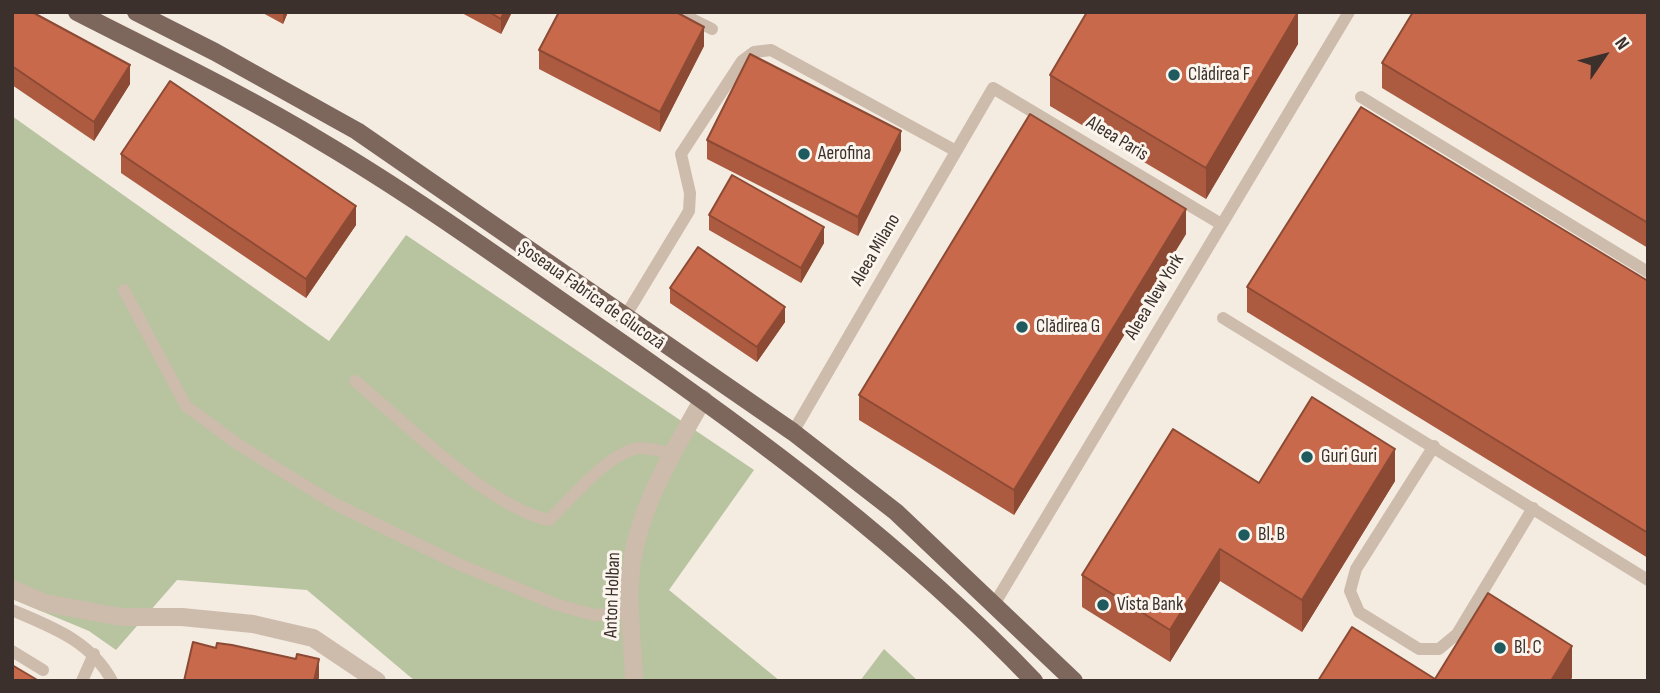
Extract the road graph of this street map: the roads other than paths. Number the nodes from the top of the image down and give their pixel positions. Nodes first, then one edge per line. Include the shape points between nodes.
1 (78, 12) edge
2 (136, 12) edge
3 (678, 12) edge
4 (1343, 14) edge
5 (712, 29) dead end
6 (993, 88) joint
7 (1361, 97) dead end
8 (956, 151) junction
9 (1221, 224) junction
10 (1648, 272) edge
11 (124, 290) dead end
12 (626, 315) junction
13 (1223, 318) dead end
14 (355, 381) dead end
15 (703, 399) junction
16 (793, 432) junction
17 (1434, 446) junction
18 (673, 454) junction
19 (1533, 508) junction
20 (1648, 580) edge
21 (12, 589) edge
22 (995, 603) junction
23 (12, 610) edge
24 (632, 612) junction
25 (12, 651) edge
26 (94, 654) junction
27 (43, 670) dead end
28 (82, 681) edge
29 (112, 681) edge
30 (377, 681) edge
31 (634, 681) edge
32 (1034, 681) edge
33 (1073, 681) edge

1 - 15 main road, Șoseaua Fabrica de Glucoză via 323,142
2 - 12 main road, Șoseaua Fabrica de Glucoză via 357,131
3 - 5 lane
4 - 9 lane, Aleea New York
6 - 8 lane, Aleea Milano
6 - 9 lane, Aleea Paris
7 - 10 lane
8 - 12 lane via 771,50 754,52 742,61 681,154 689,211
8 - 16 lane, Aleea Milano
9 - 22 lane, Aleea New York
11 - 24 lane via 186,406 239,446 335,504 456,563 594,615
12 - 16 main road, Șoseaua Fabrica de Glucoză
13 - 17 lane
14 - 18 lane via 500,502 535,517 549,520 629,450
15 - 18 street, Anton Holban
15 - 32 main road, Șoseaua Fabrica de Glucoză via 801,471 877,535
16 - 22 main road, Șoseaua Fabrica de Glucoză via 896,512
17 - 19 lane
17 - 19 lane via 1356,569 1350,591 1359,612 1419,649 1439,649 1457,634
18 - 24 street, Anton Holban via 639,525 631,565
19 - 20 lane
21 - 30 street via 45,603 121,617 253,624 313,638
22 - 33 main road, Șoseaua Fabrica de Glucoză
23 - 26 lane via 77,640
24 - 31 street, Anton Holban
25 - 27 lane
26 - 28 lane
26 - 29 lane

